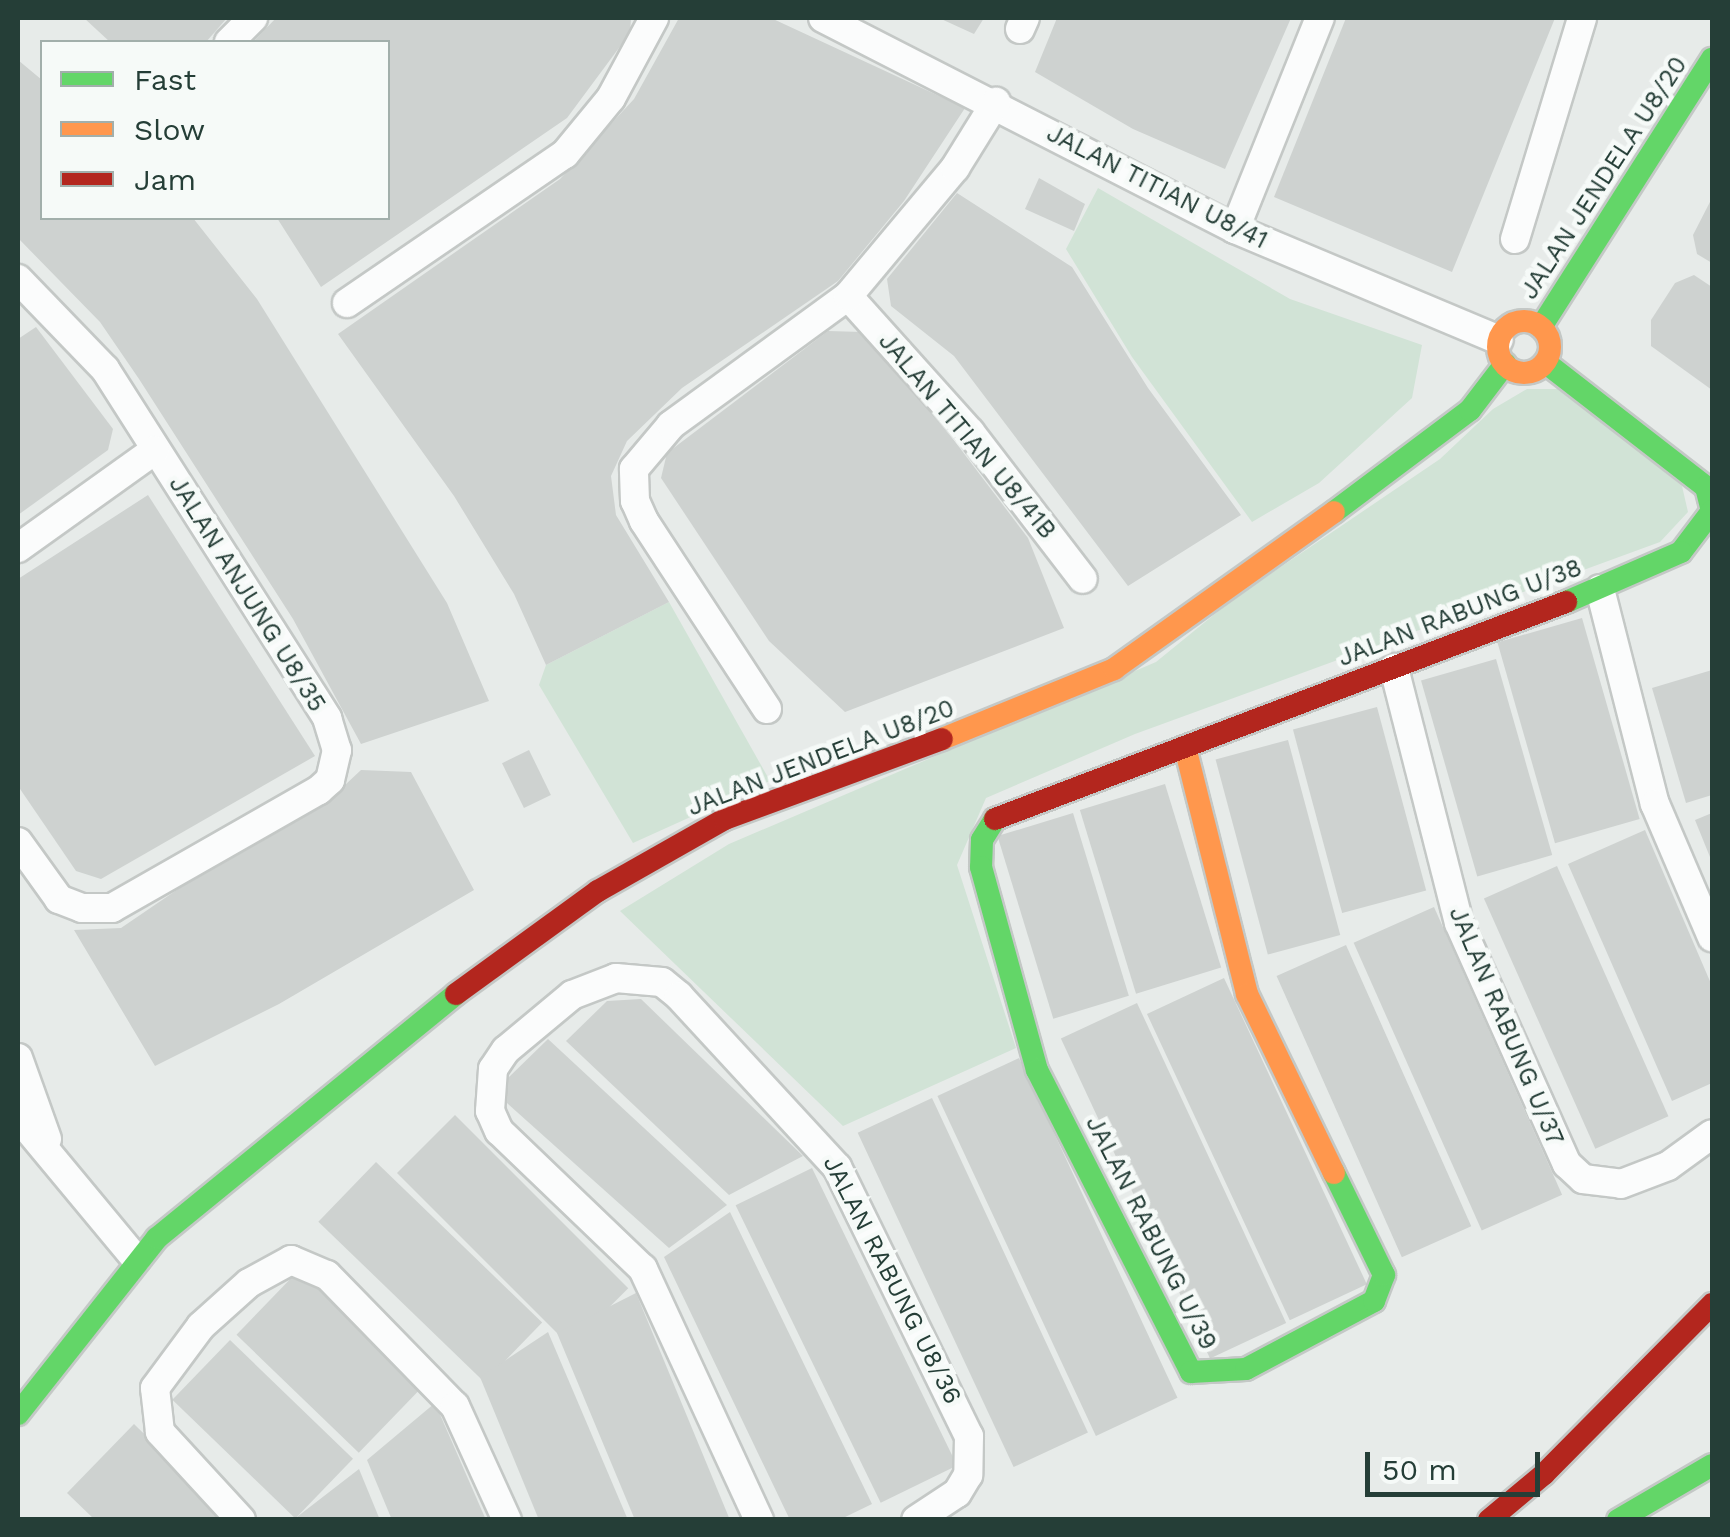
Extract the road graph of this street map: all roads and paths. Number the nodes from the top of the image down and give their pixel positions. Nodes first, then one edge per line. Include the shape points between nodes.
1 (253, 18) edge
2 (654, 18) edge
3 (823, 18) edge
4 (1320, 18) edge
5 (1582, 18) edge
6 (232, 40) edge
7 (1712, 59) edge
8 (996, 102) junction
9 (1235, 229) junction
10 (1515, 240) dead end
11 (18, 279) edge
12 (848, 296) junction
13 (347, 303) dead end
14 (1542, 327) junction
15 (1502, 352) junction
16 (1546, 363) junction
17 (156, 450) junction
18 (18, 548) edge
19 (1083, 579) dead end
20 (1600, 589) junction
21 (1394, 668) junction
22 (767, 709) dead end
23 (1185, 746) junction
24 (994, 819) joint
25 (18, 842) edge
26 (1712, 937) edge
27 (18, 1058) edge
28 (18, 1117) edge
29 (1712, 1134) edge
30 (60, 1167) junction
31 (136, 1259) junction
32 (1712, 1304) edge
33 (18, 1414) edge
34 (1712, 1465) edge
35 (241, 1520) edge
36 (507, 1520) edge
37 (759, 1520) edge
38 (916, 1520) edge
39 (1489, 1520) edge
40 (1618, 1520) edge

1 - 6 street
2 - 13 street via 611,98 566,154
3 - 8 street, JALAN TITIAN U8/41
4 - 9 street
5 - 10 street
7 - 14 main road, JALAN JENDELA U8/20
8 - 9 street, JALAN TITIAN U8/41
8 - 12 street via 954,168
9 - 15 street, JALAN TITIAN U8/41
11 - 17 street, JALAN ANJUNG U8/35 via 105,370
12 - 19 street, JALAN TITIAN U8/41B via 970,432
12 - 22 street via 670,425 634,469 635,501 644,520
14 - 15 main road via 1520,321
14 - 16 main road via 1550,344
15 - 16 main road via 1526,374
15 - 31 main road, JALAN JENDELA U8/20 via 1470,410 1114,669 725,820 598,891 318,1102
16 - 20 main road, JALAN RABUNG U/38 via 1698,479 1712,499 1706,527 1681,552
17 - 18 street, JALAN ANJUNG U8/35
17 - 25 street, JALAN ANJUNG U8/35 via 326,718 336,766 319,790 112,908 82,908 60,899
20 - 21 main road, JALAN RABUNG U/38
20 - 26 street via 1655,804
21 - 23 main road, JALAN RABUNG U/38
21 - 29 street, JALAN RABUNG U/37 via 1459,923 1566,1164 1583,1179 1621,1184 1668,1166
23 - 24 main road, JALAN RABUNG U/38
23 - 24 main road, JALAN RABUNG U/39 via 1247,994 1384,1275 1374,1301 1246,1369 1206,1374 1182,1363 1037,1070 981,866 982,840
27 - 30 street
28 - 30 street
30 - 31 street
31 - 33 main road, JALAN JENDELA U8/20
32 - 39 main road
34 - 40 main road
35 - 36 street via 160,1432 155,1388 200,1326 249,1282 292,1260 327,1275 455,1406
37 - 38 street, JALAN RABUNG U8/36 via 643,1269 500,1131 490,1111 493,1069 506,1050 572,996 616,978 662,982 679,996 837,1166 969,1436 968,1475 958,1494

